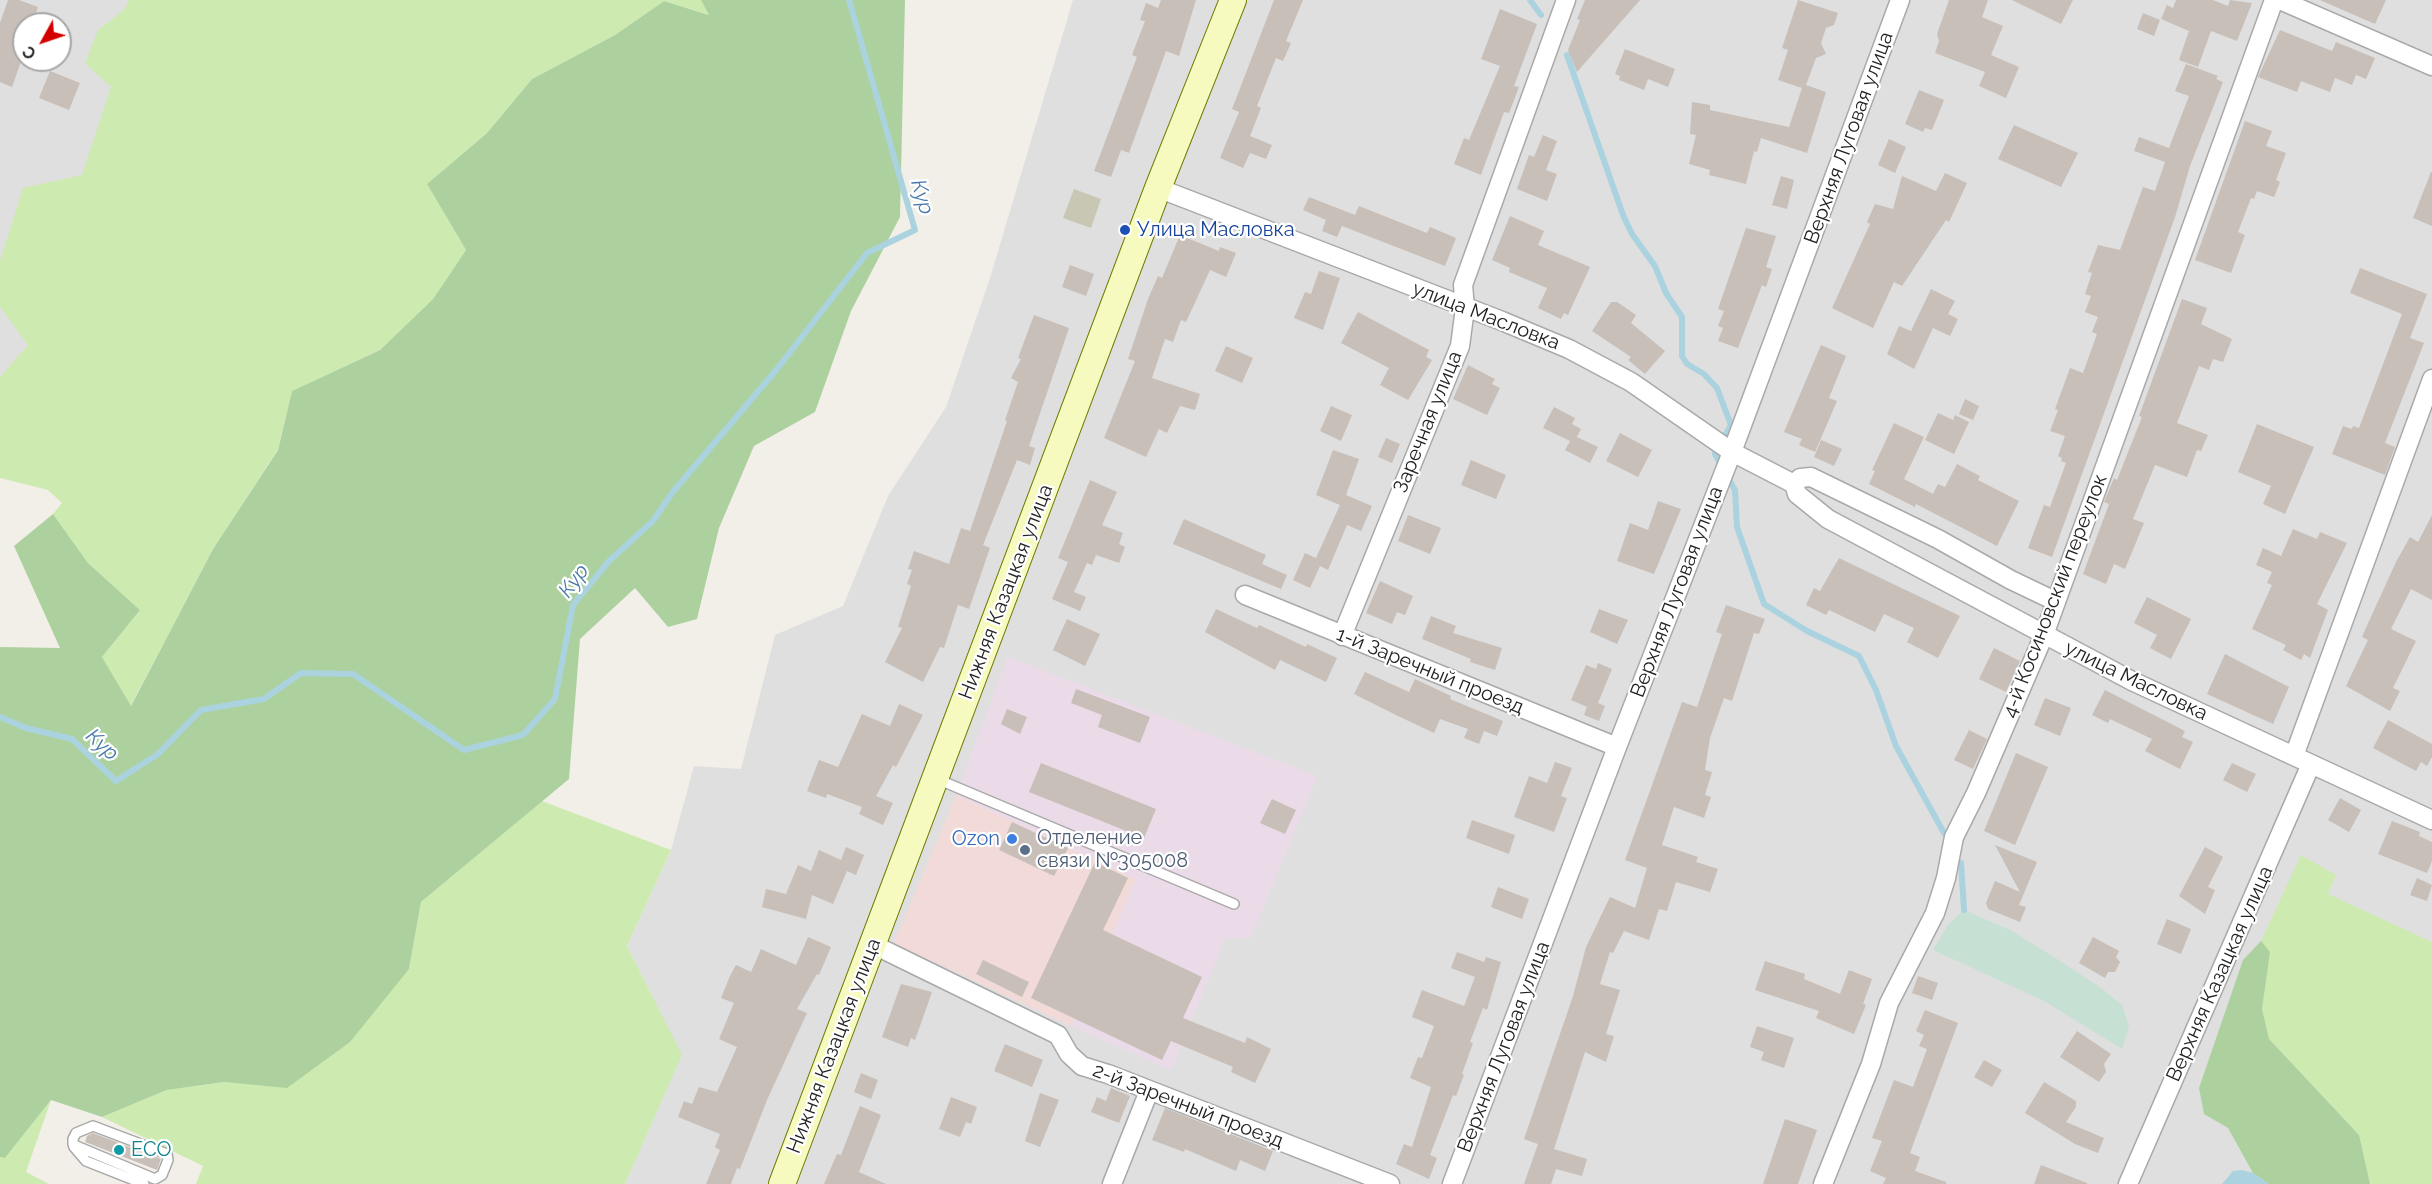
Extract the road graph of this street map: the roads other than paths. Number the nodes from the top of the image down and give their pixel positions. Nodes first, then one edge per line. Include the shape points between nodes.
1 (1233, 0) edge
2 (1566, 0) edge
3 (1900, 0) edge
4 (2274, 0) edge
5 (2280, 0) edge
6 (2432, 66) edge
7 (1158, 188) junction
8 (1465, 308) junction
9 (2432, 380) edge
10 (1732, 452) junction
11 (1794, 484) junction
12 (1245, 595) dead end
13 (2055, 601) junction
14 (2044, 635) junction
15 (1342, 636) junction
16 (1617, 747) junction
17 (2294, 756) junction
18 (2311, 764) junction
19 (935, 778) junction
20 (2432, 820) edge
21 (1234, 904) dead end
22 (872, 944) junction
23 (1149, 1090) junction
24 (74, 1145) junction
25 (144, 1184) edge
26 (782, 1184) edge
27 (1112, 1184) edge
28 (1390, 1184) edge
29 (1452, 1184) edge
30 (1823, 1184) edge
31 (2128, 1184) edge

1 - 7 street, Нижняя Казацкая улица
2 - 8 street, Заречная улица via 1463,285
3 - 10 street, Верхняя Луговая улица
4 - 13 street, 4-й Косиновский переулок
5 - 6 street
7 - 8 street, улица Масловка
7 - 19 street, Нижняя Казацкая улица
8 - 10 street, улица Масловка via 1569,349 1611,371
8 - 15 street, Заречная улица via 1460,346
9 - 17 street
10 - 11 street, улица Масловка
10 - 16 street, Верхняя Луговая улица
11 - 13 street via 1800,478 1821,481
11 - 14 street, улица Масловка via 1797,494 1828,519
12 - 15 street, 1-й Заречный проезд
13 - 14 street, 4-й Косиновский переулок
14 - 17 street, улица Масловка via 2132,681
14 - 30 street, 4-й Косиновский переулок via 1954,837 1935,912 1889,1003 1871,1064
15 - 16 street, 1-й Заречный проезд
16 - 29 street, Верхняя Луговая улица
17 - 18 street, улица Масловка
18 - 20 street, улица Масловка
18 - 31 street, Верхняя Казацкая улица
19 - 21 lane
19 - 22 street, Нижняя Казацкая улица
22 - 23 street, 2-й Заречный проезд via 1058,1035 1069,1054 1083,1066
22 - 26 street, Нижняя Казацкая улица
23 - 27 street
23 - 28 street, 2-й Заречный проезд
24 - 24 lane via 76,1133 93,1126 164,1152 168,1160 156,1179
24 - 25 lane via 86,1161

